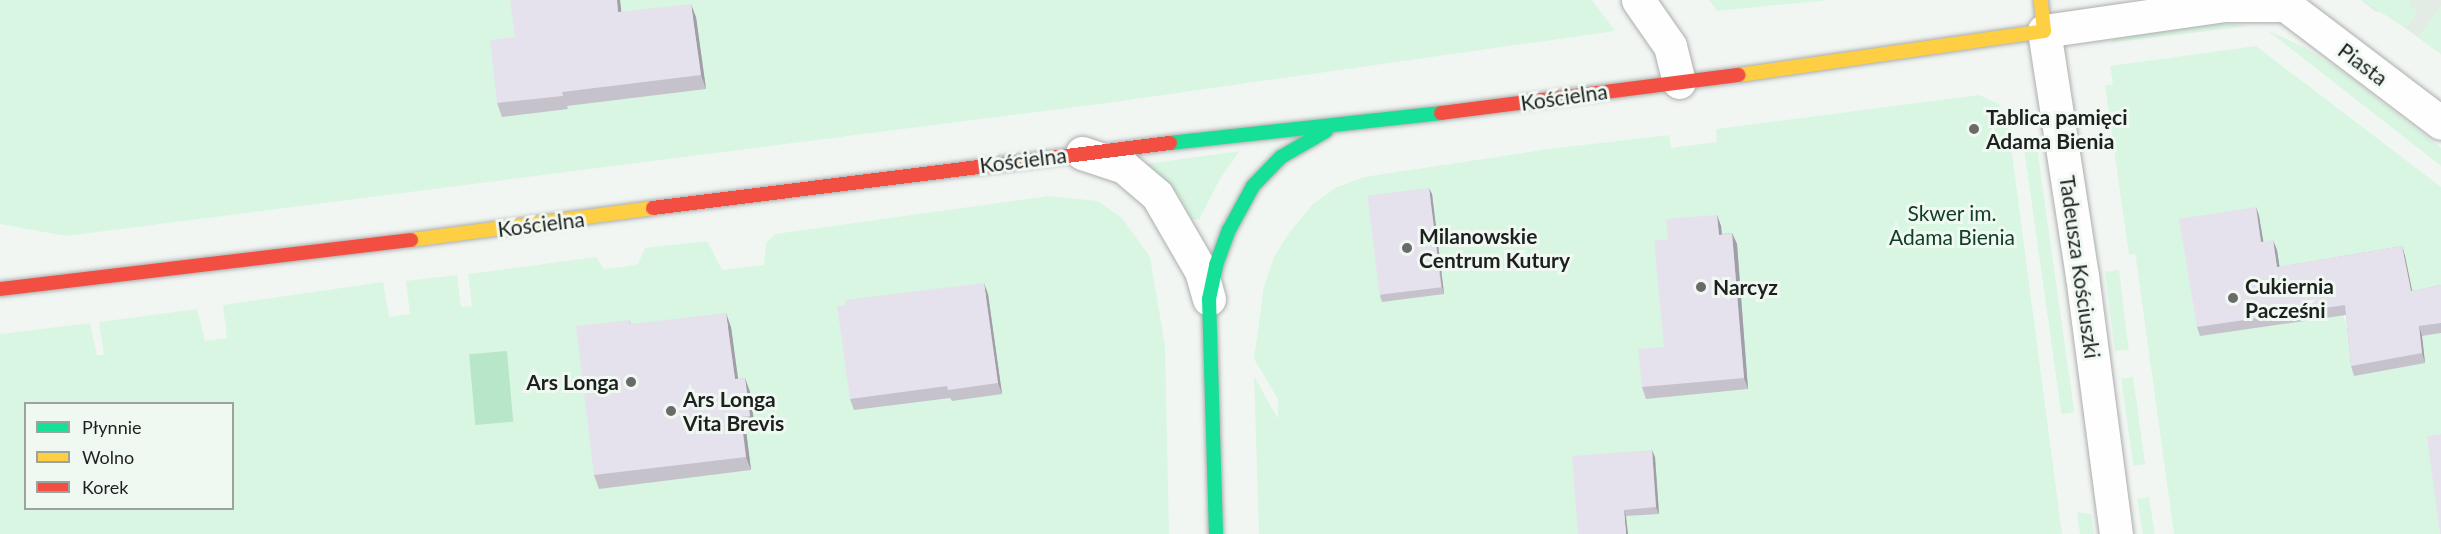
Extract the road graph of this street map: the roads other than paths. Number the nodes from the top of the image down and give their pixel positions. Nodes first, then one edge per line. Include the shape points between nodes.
1 (1638, 0) edge
2 (2282, 2) edge
3 (2042, 16) edge
4 (1679, 82) junction
5 (1344, 123) junction
6 (2441, 123) edge
7 (1082, 153) junction
8 (0, 289) edge
9 (1209, 299) junction
10 (1216, 534) edge
11 (2116, 534) edge

1 - 4 street via 1670,46
2 - 3 street, Piasta
2 - 6 street, Piasta
3 - 4 street, Kościelna
3 - 11 street, Tadeusza Kościuszki
4 - 5 street, Kościelna
5 - 7 street, Kościelna
5 - 9 street via 1306,140 1253,186 1229,230
7 - 8 street, Kościelna via 206,267
7 - 9 street, Kościelna via 1124,167 1156,195 1202,271
9 - 10 street

